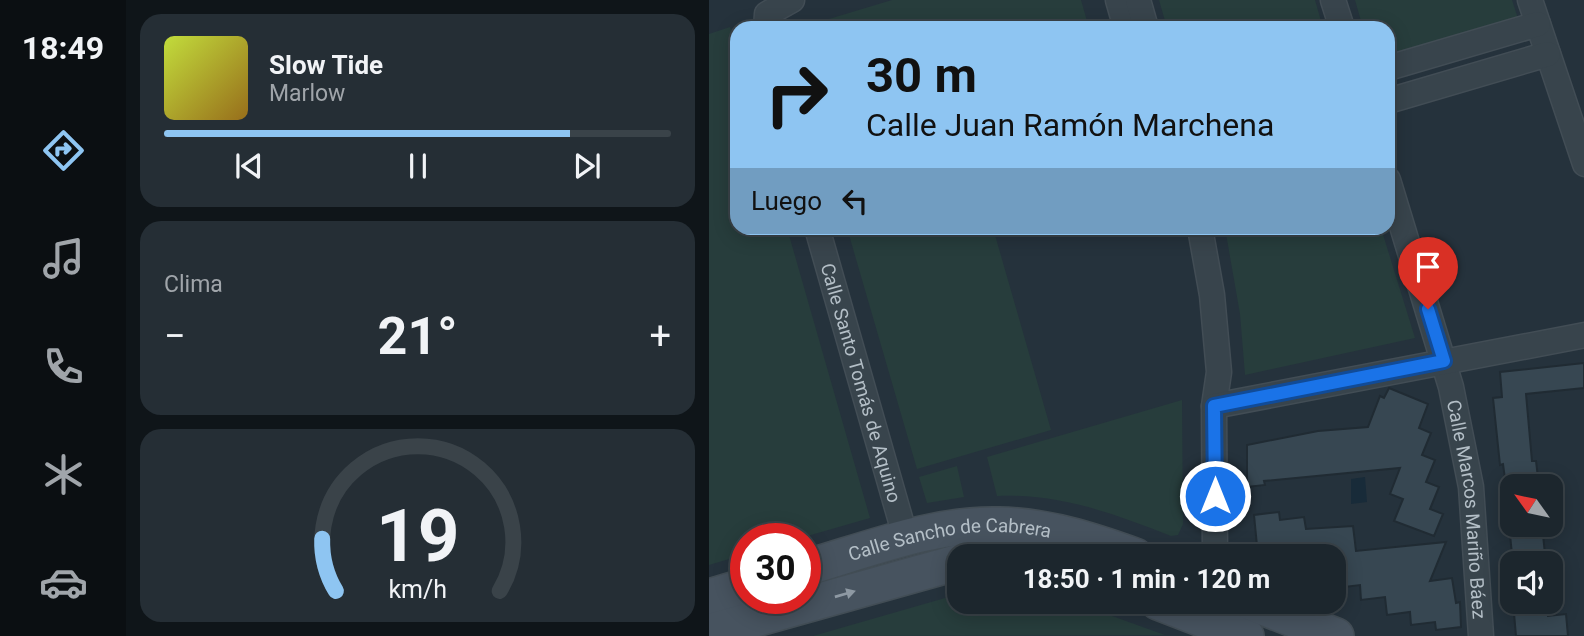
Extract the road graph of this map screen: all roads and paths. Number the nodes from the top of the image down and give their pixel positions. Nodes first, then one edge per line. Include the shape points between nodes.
1 (792, 0) edge
2 (1118, 0) edge
3 (1138, 0) edge
4 (1333, 0) edge
5 (1530, 0) edge
6 (766, 21) edge
7 (1124, 21) edge
8 (1144, 21) edge
9 (1340, 21) edge
10 (1538, 24) junction
11 (1548, 54) junction
12 (1395, 66) edge
13 (1395, 99) edge
14 (1584, 164) edge
15 (1395, 203) edge
16 (819, 235) edge
17 (1184, 235) edge
18 (1201, 235) edge
19 (1584, 335) edge
20 (1444, 361) junction
21 (1214, 406) junction
22 (906, 539) junction
23 (1096, 544) edge
24 (1213, 544) edge
25 (821, 563) edge
26 (947, 565) edge
27 (730, 591) edge
28 (709, 597) edge
29 (1261, 614) edge
30 (709, 632) edge
31 (1335, 636) edge
32 (1481, 636) edge

1 - 6 street via 767,14
2 - 7 street
3 - 8 street
4 - 9 street
5 - 10 street
10 - 11 street
10 - 12 street
11 - 13 street
11 - 14 street
15 - 20 street, Calle Marcos Mariño Báez
16 - 22 street, Calle Santo Tomás de Aquino
17 - 21 street
18 - 21 street via 1219,372
19 - 20 street
20 - 21 street
20 - 32 street, Calle Marcos Mariño Báez via 1471,487
21 - 24 street
22 - 23 main road, Calle Sancho de Cabrera via 1000,524 1054,531
22 - 25 main road, Calle Sancho de Cabrera
30 -> 26 main road, Calle Sancho de Cabrera
27 - 28 main road
29 - 31 main road

